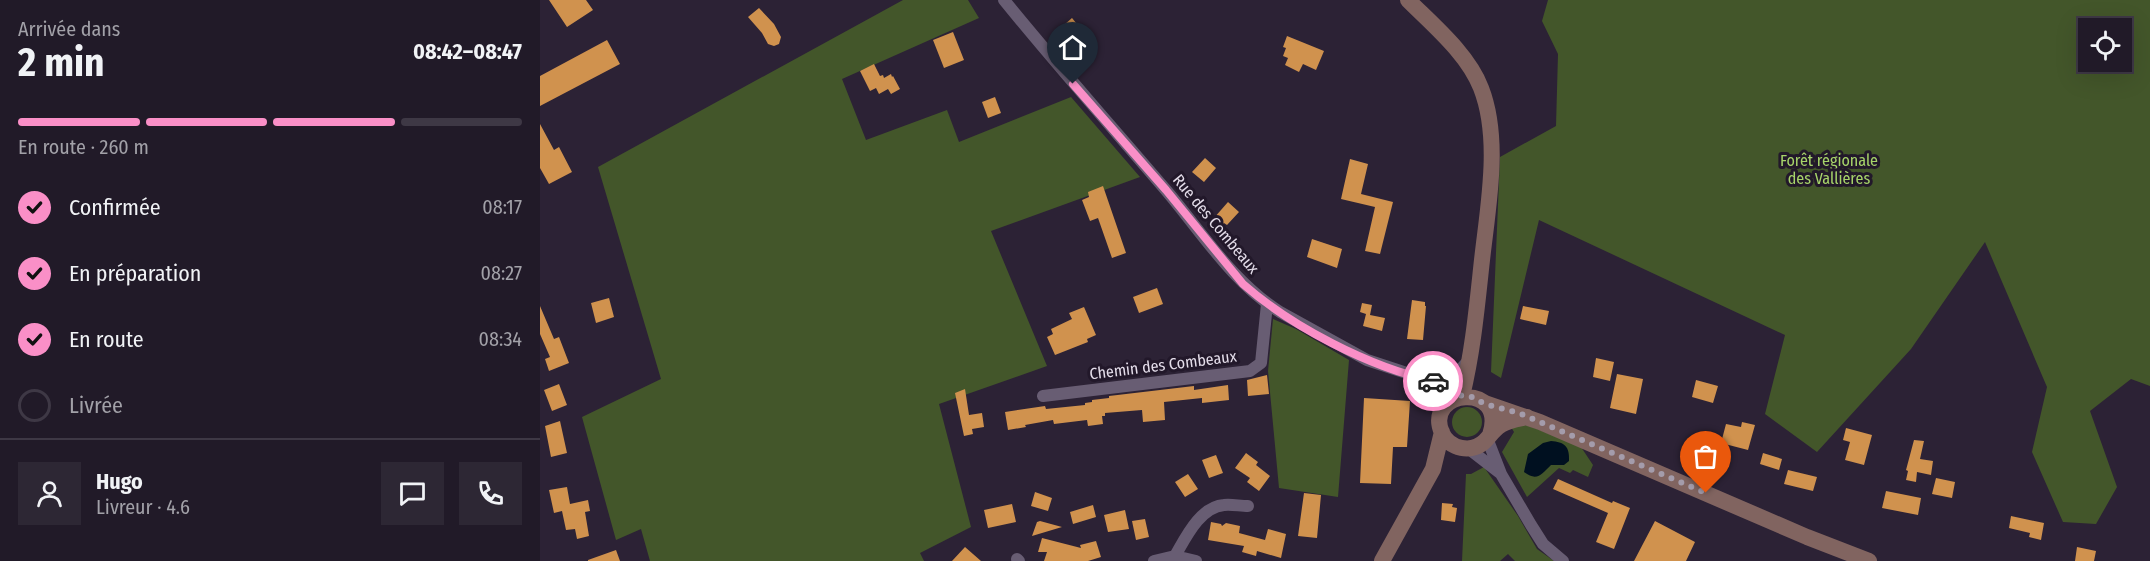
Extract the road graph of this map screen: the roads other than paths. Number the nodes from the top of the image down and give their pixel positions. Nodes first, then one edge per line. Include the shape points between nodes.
1 (1004, 0) edge
2 (1408, 0) edge
3 (1267, 304) junction
4 (1471, 356) junction
5 (1432, 381) junction
6 (1043, 396) dead end
7 (1471, 399) junction
8 (1528, 417) junction
9 (1441, 424) junction
10 (1489, 436) junction
11 (1465, 448) junction
12 (1433, 469) junction
13 (1501, 474) junction
14 (1248, 506) dead end
15 (1175, 556) junction
16 (1154, 561) edge
17 (1196, 561) edge
18 (1382, 561) edge
19 (1563, 561) edge
20 (1869, 561) edge

1 - 3 street, Rue des Combeaux via 1243,284
2 - 4 street via 1457,49 1480,85 1490,113 1490,189
3 - 5 street, Rue des Combeaux via 1367,360
3 - 6 street, Chemin des Combeaux via 1261,363 1250,371
4 - 5 street via 1456,374
4 - 7 street
5 - 7 street, Rue des Combeaux
5 - 9 street
7 - 8 street
7 - 9 street via 1447,404
7 - 10 street via 1493,418
8 - 10 street via 1505,423
8 - 20 street
9 - 11 street via 1453,445
9 - 12 street
10 - 11 street via 1478,446
10 - 13 street
11 - 12 street via 1454,451
11 - 13 street
12 - 18 street
13 - 19 street via 1543,544
14 - 15 street via 1222,505 1207,510
15 - 16 street
15 - 17 street

